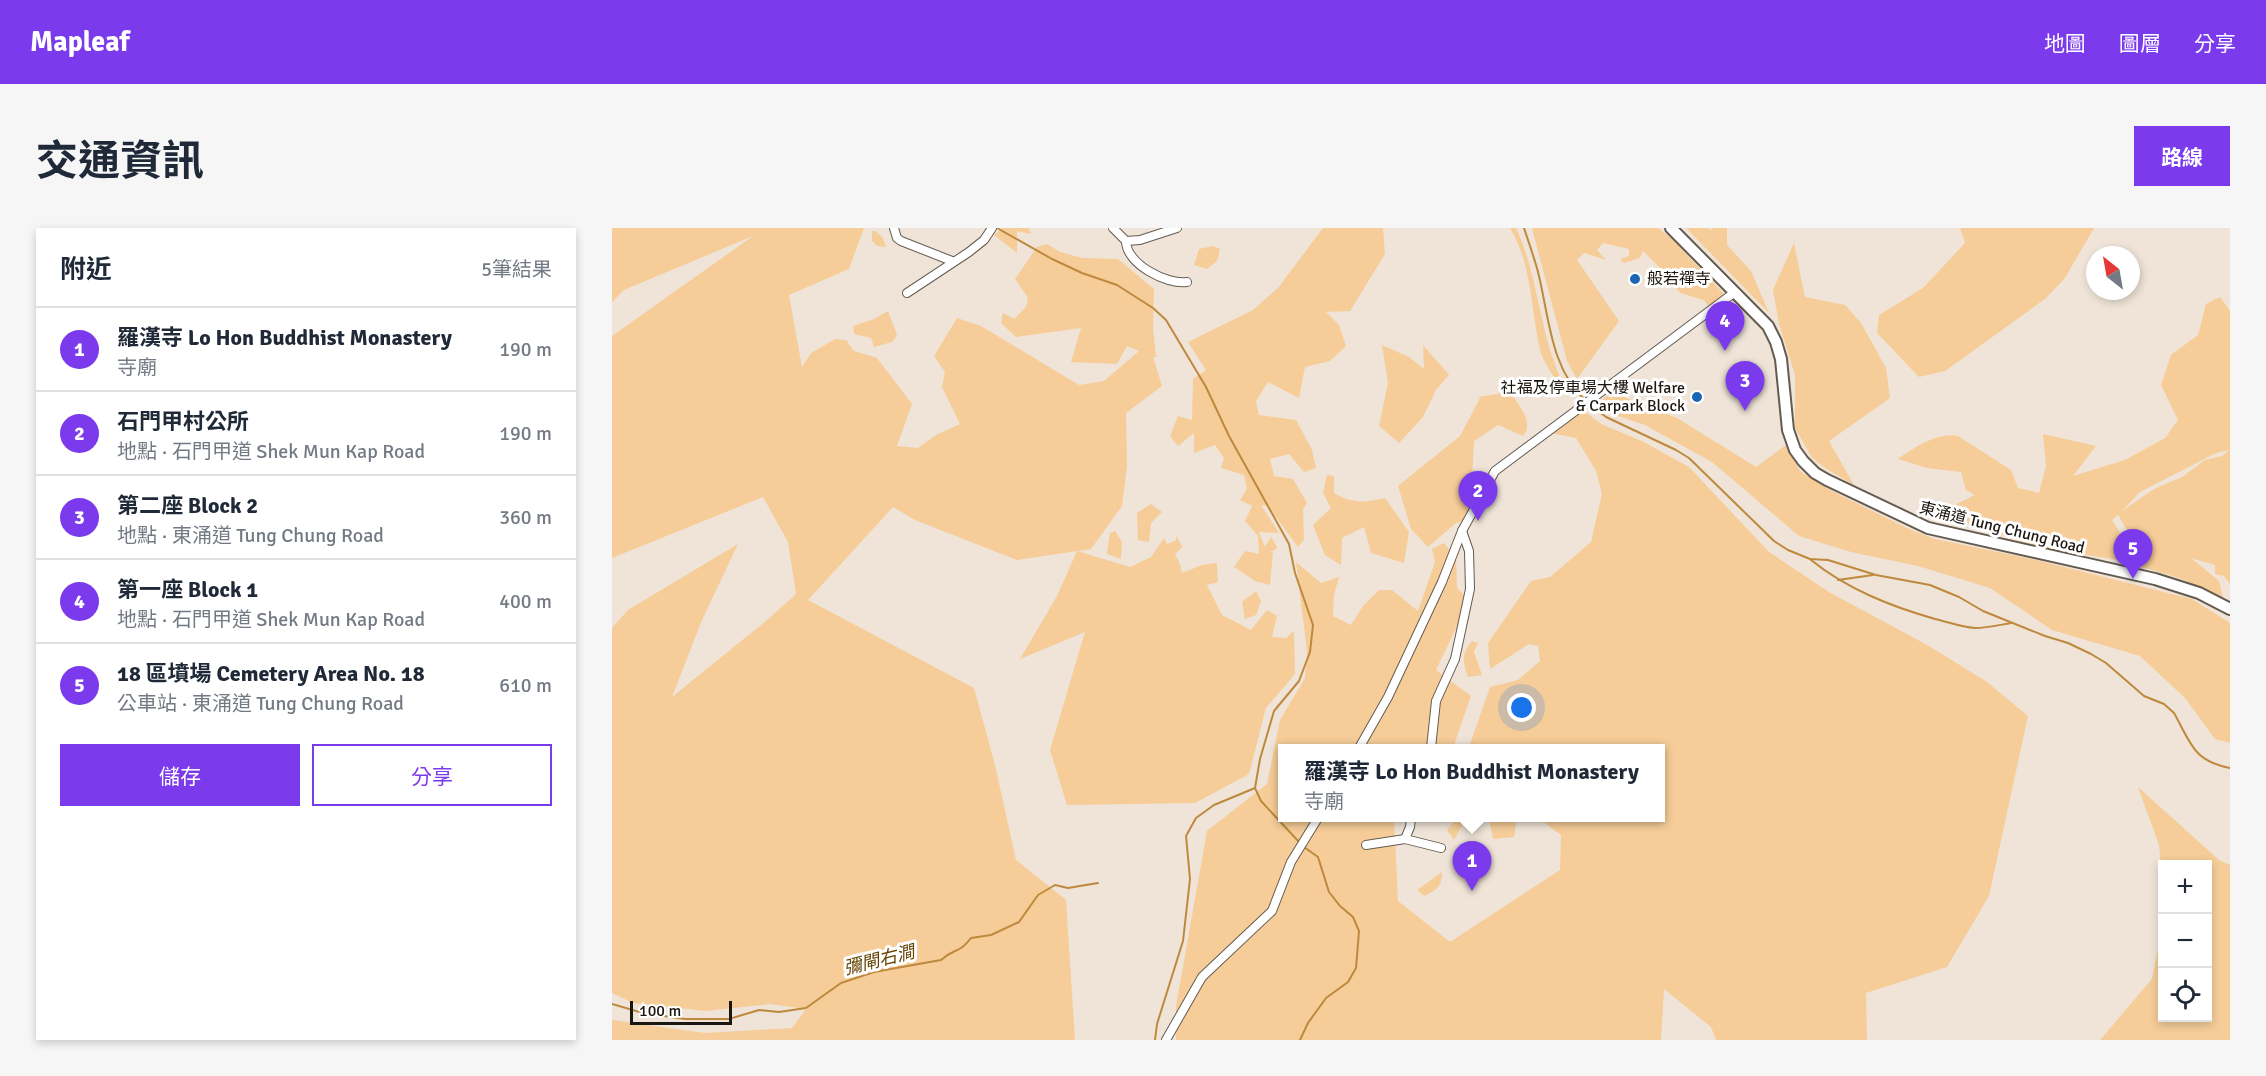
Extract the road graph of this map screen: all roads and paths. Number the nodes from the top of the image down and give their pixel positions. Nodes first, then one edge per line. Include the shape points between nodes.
1 (894, 228) edge
2 (992, 228) edge
3 (1113, 228) edge
4 (1177, 228) edge
5 (1671, 228) edge
6 (1126, 242) junction
7 (952, 261) junction
8 (1187, 282) dead end
9 (1735, 292) junction
10 (907, 293) dead end
11 (1462, 531) junction
12 (2230, 609) edge
13 (1361, 744) edge
14 (1431, 744) edge
15 (1315, 822) edge
16 (1411, 822) edge
17 (1405, 839) junction
18 (1366, 845) dead end
19 (1441, 848) dead end
20 (1166, 1040) edge

1 - 7 street via 901,241
2 - 7 street via 984,240
3 - 6 street
4 - 6 street
5 - 9 main road, 東涌道 Tung Chung Road
6 - 8 street via 1126,250 1137,263 1167,280
7 - 10 street
9 - 11 street via 1495,471
9 - 12 main road, 東涌道 Tung Chung Road via 1768,326 1776,342 1790,437 1803,461 1822,477 1928,528 2170,583
11 - 13 street via 1388,697
11 - 14 street via 1469,551 1470,589 1455,659 1436,701
15 - 20 street via 1291,862 1272,911 1202,978
16 - 17 street
17 - 18 street
17 - 19 street

